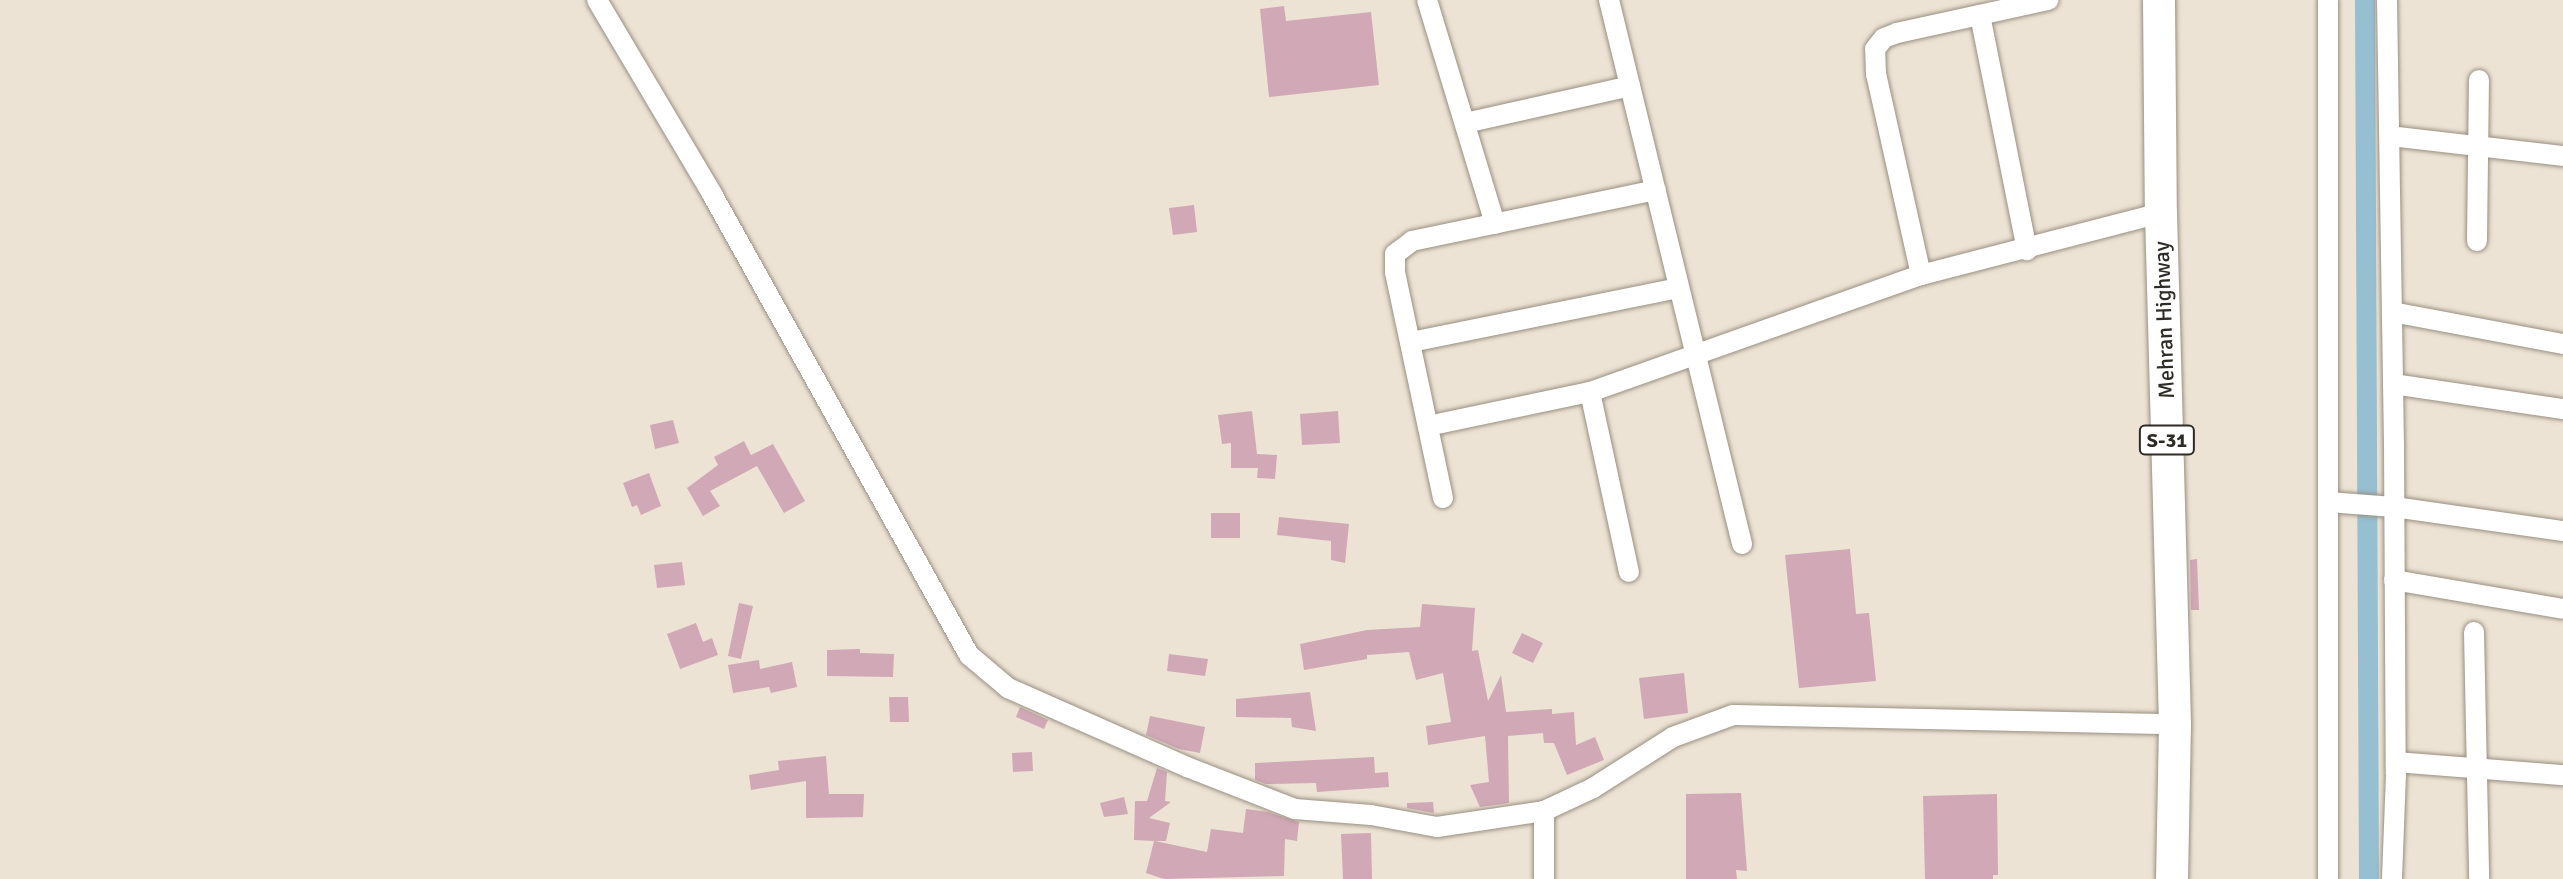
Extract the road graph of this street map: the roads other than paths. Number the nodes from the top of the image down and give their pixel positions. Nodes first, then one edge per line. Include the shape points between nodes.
1 (597, 0) edge
2 (1427, 0) edge
3 (1609, 0) edge
4 (2048, 0) edge
5 (2159, 0) edge
6 (2328, 0) edge
7 (2387, 0) edge
8 (1980, 15) junction
9 (2479, 80) dead end
10 (1630, 86) junction
11 (1465, 123) junction
12 (2390, 136) junction
13 (2479, 147) junction
14 (2563, 156) edge
15 (1656, 190) junction
16 (2161, 213) junction
17 (1495, 224) junction
18 (2477, 241) dead end
19 (2027, 250) junction
20 (1921, 275) junction
21 (1679, 288) junction
22 (2392, 312) junction
23 (1411, 342) junction
24 (2563, 344) edge
25 (1698, 356) junction
26 (2393, 384) junction
27 (1590, 392) junction
28 (2563, 409) edge
29 (1428, 426) junction
30 (1443, 498) dead end
31 (2328, 502) junction
32 (2386, 506) junction
33 (2563, 531) edge
34 (1742, 544) dead end
35 (1629, 572) dead end
36 (2394, 580) junction
37 (2563, 609) edge
38 (2474, 632) dead end
39 (2175, 724) junction
40 (2396, 762) junction
41 (2477, 767) junction
42 (2563, 775) edge
43 (1544, 811) junction
44 (1544, 879) edge
45 (2172, 879) edge
46 (2328, 879) edge
47 (2392, 879) edge
48 (2479, 879) edge

1 - 43 street via 712,194 969,655 1008,688 1173,762 1295,809 1437,827
2 - 11 street
3 - 10 street
4 - 8 street
5 - 16 main road, Mehran Highway / S-31
6 - 31 street
7 - 12 street
8 - 19 street
8 - 20 street via 1897,33 1875,49 1876,74
9 - 13 street
10 - 11 street
10 - 15 street
11 - 17 street
12 - 13 street
12 - 22 street
13 - 14 street
13 - 18 street
15 - 17 street
15 - 21 street
16 - 19 street
16 - 39 main road, Mehran Highway / S-31
17 - 23 street via 1412,241 1395,254
19 - 20 street
20 - 25 street
21 - 23 street
21 - 25 street
22 - 24 street
22 - 26 street
23 - 29 street
25 - 27 street
25 - 34 street
26 - 28 street
26 - 32 street
27 - 29 street
27 - 35 street
29 - 30 street
31 - 32 street
31 - 46 street
32 - 33 street
32 - 36 street
36 - 37 street
36 - 40 street
38 - 41 street
39 - 43 street via 1733,715 1673,737 1593,788
39 - 45 main road, Mehran Highway / S-31
40 - 41 street
40 - 47 street
41 - 42 street
41 - 48 street
43 - 44 street

